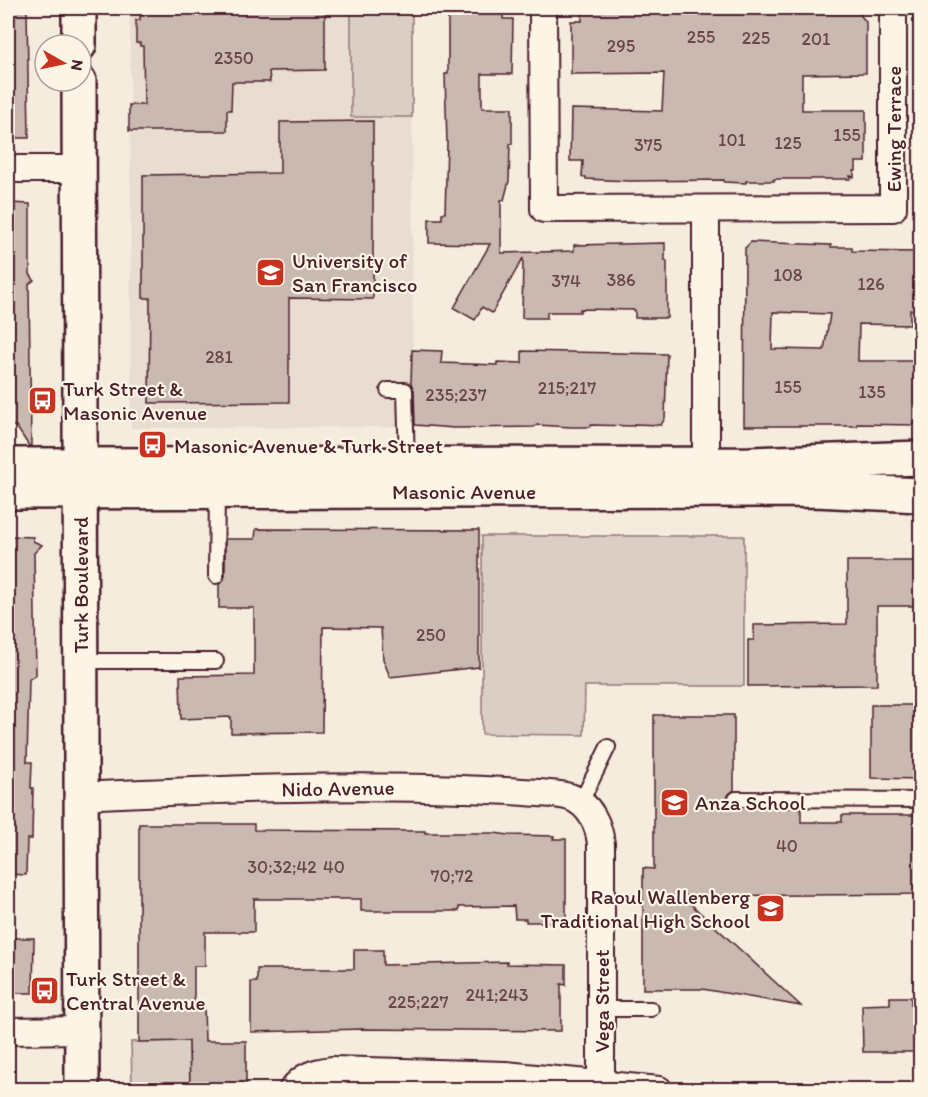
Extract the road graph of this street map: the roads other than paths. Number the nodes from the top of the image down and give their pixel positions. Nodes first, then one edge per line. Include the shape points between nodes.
1 (79, 8) edge
2 (543, 8) edge
3 (893, 8) edge
4 (79, 33) edge
5 (80, 93) edge
6 (8, 169) edge
7 (80, 169) junction
8 (706, 209) junction
9 (388, 390) dead end
10 (921, 458) edge
11 (8, 465) edge
12 (407, 465) junction
13 (706, 477) junction
14 (80, 478) junction
15 (217, 491) junction
16 (8, 492) edge
17 (921, 495) edge
18 (216, 576) dead end
19 (80, 661) junction
20 (216, 661) dead end
21 (608, 747) dead end
22 (81, 796) junction
23 (736, 799) dead end
24 (921, 800) edge
25 (585, 808) junction
26 (601, 1009) junction
27 (651, 1009) dead end
28 (81, 1030) junction
29 (8, 1031) edge
30 (601, 1083) junction
31 (82, 1089) edge
32 (292, 1089) edge
33 (659, 1089) edge

1 - 4 main road
2 - 8 street, Ewing Terrace via 544,209
3 - 8 street, Ewing Terrace via 893,208
5 - 7 main road, Turk Boulevard
6 - 7 street
7 - 14 main road, Turk Boulevard
8 - 13 street
9 - 12 lane via 405,390
10 - 13 main road, Masonic Avenue
11 - 14 main road, Masonic Avenue
12 - 13 main road, Masonic Avenue
12 - 14 main road, Masonic Avenue
13 - 15 main road, Masonic Avenue
13 - 17 main road, Masonic Avenue via 815,490
14 - 15 main road, Masonic Avenue
14 - 16 main road, Masonic Avenue
14 - 19 main road, Turk Boulevard
15 - 18 lane
19 - 20 lane
19 - 22 main road, Turk Boulevard
21 - 25 lane
22 - 25 street, Nido Avenue via 399,787 558,795 570,797
22 - 28 main road, Turk Boulevard
23 - 24 lane
25 - 26 street, Vega Street via 599,831 601,844
26 - 27 lane
26 - 30 street, Vega Street
28 - 29 street
28 - 31 main road, Turk Boulevard
30 - 32 street via 461,1073 333,1070 307,1076
30 - 33 street

